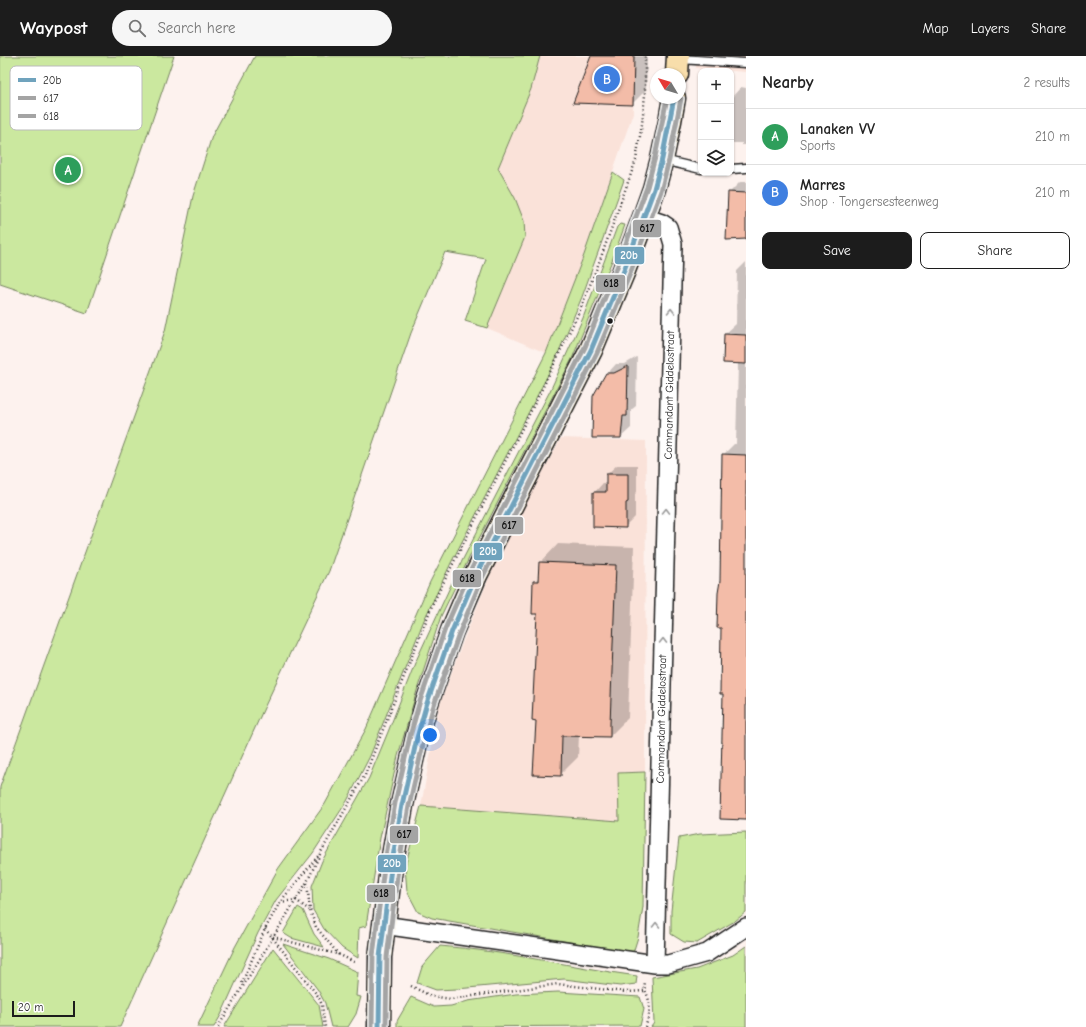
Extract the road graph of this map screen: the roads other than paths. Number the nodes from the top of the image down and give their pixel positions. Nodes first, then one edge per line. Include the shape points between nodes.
1 (741, 61) edge
2 (678, 63) edge
3 (673, 104) edge
4 (662, 160) junction
5 (698, 168) edge
6 (746, 168) edge
7 (734, 169) edge
8 (644, 217) junction
9 (383, 925) junction
10 (746, 927) edge
11 (655, 964) junction
12 (379, 1027) edge

1 - 2 lane
3 - 4 main road
4 - 5 lane
4 - 8 main road
6 - 7 lane
8 - 9 main road via 591,350 476,575 443,656 417,738 391,868
11 -> 8 street, Commandant Giddelostraat via 673,244 668,227
9 - 11 street
9 - 12 main road
10 - 11 street via 708,953 668,964

